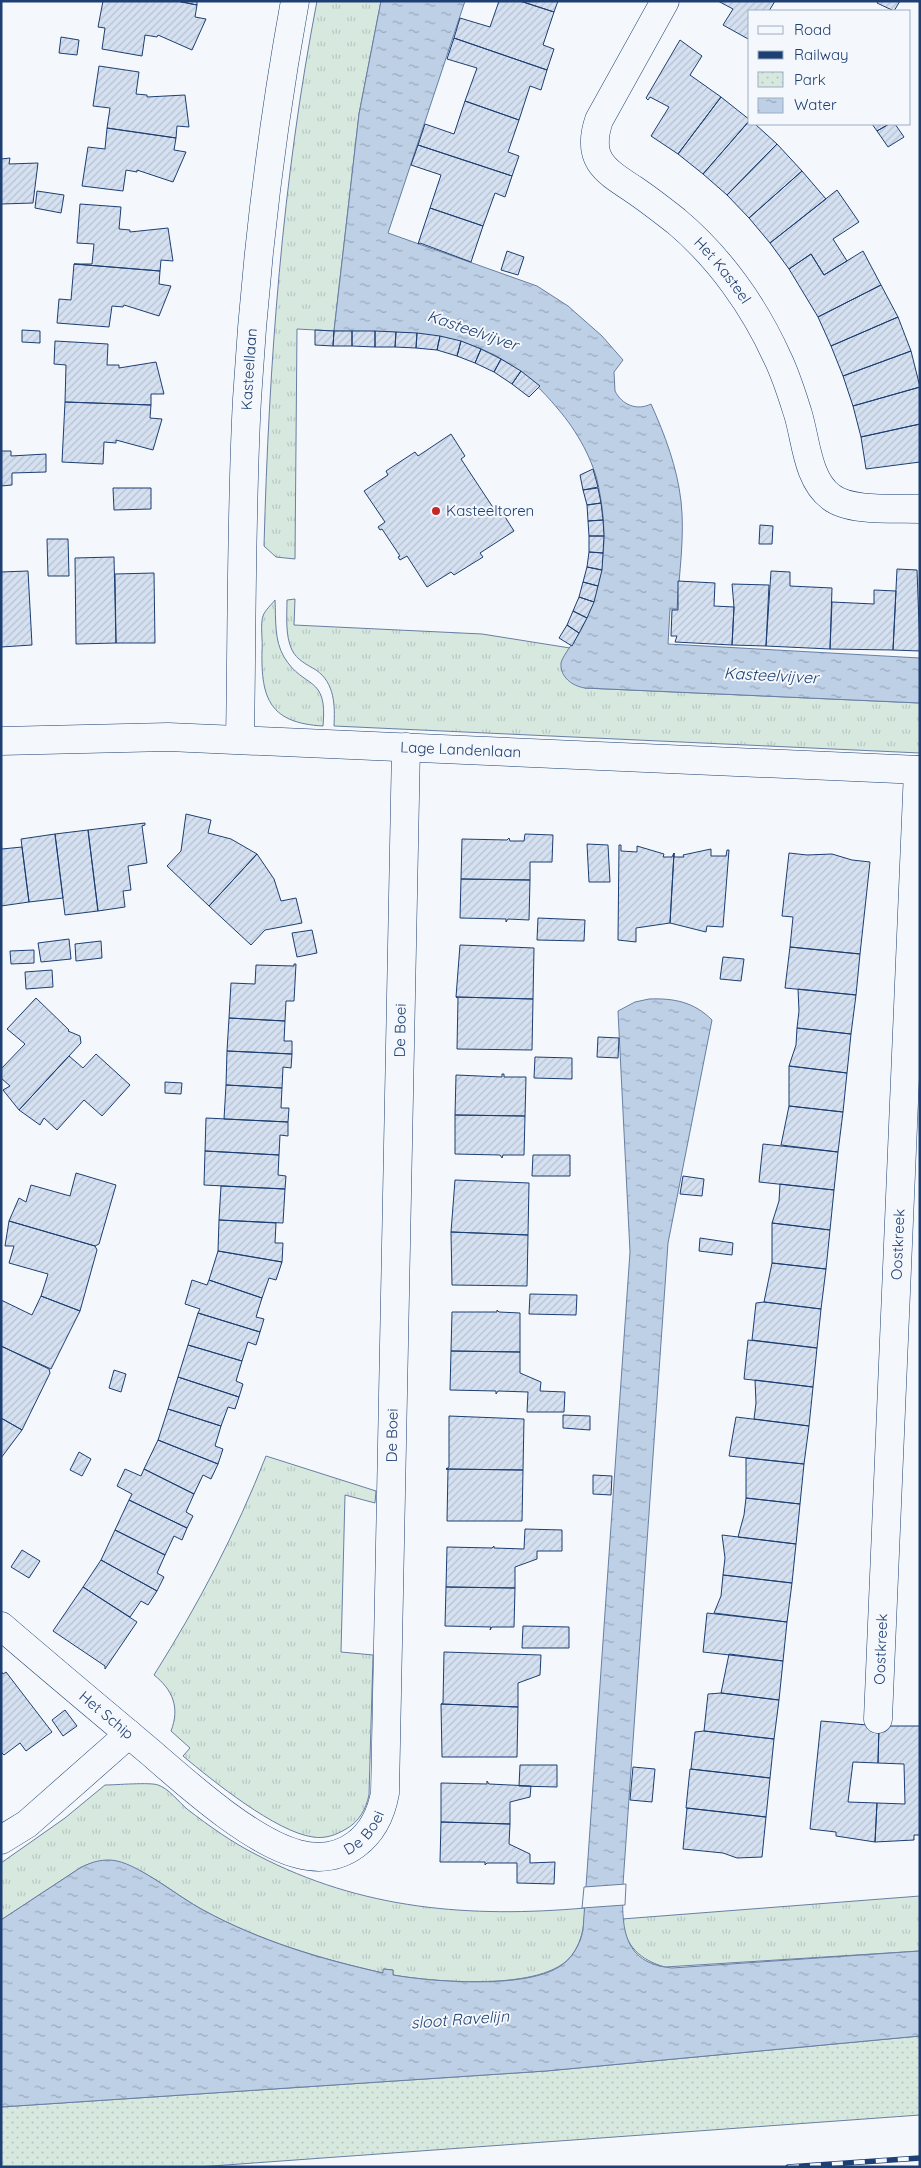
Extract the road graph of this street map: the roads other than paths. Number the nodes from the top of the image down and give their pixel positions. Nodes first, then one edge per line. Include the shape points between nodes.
1 (295, 1) edge
2 (665, 1) edge
3 (920, 509) edge
4 (240, 739) junction
5 (1, 741) edge
6 (406, 747) junction
7 (919, 770) edge
8 (1, 1626) edge
9 (878, 1719) dead end
10 (129, 1734) junction
11 (1, 1840) edge

1 - 4 street, Kasteellaan via 272,143 247,400
2 - 3 street, Het Kasteel via 599,120 594,136 595,152 601,165 678,224 713,258 739,292 777,357 798,413 814,473 826,492 844,504
4 - 5 street, Lage Landenlaan via 168,736
4 - 6 street, Lage Landenlaan
6 - 7 street, Lage Landenlaan
6 - 10 street, De Boei via 385,1793 382,1808 368,1834 358,1844 329,1856 298,1854 224,1812
7 - 9 street, Oostkreek
8 - 10 street, Het Schip
10 - 11 street, Het Schip via 26,1824

